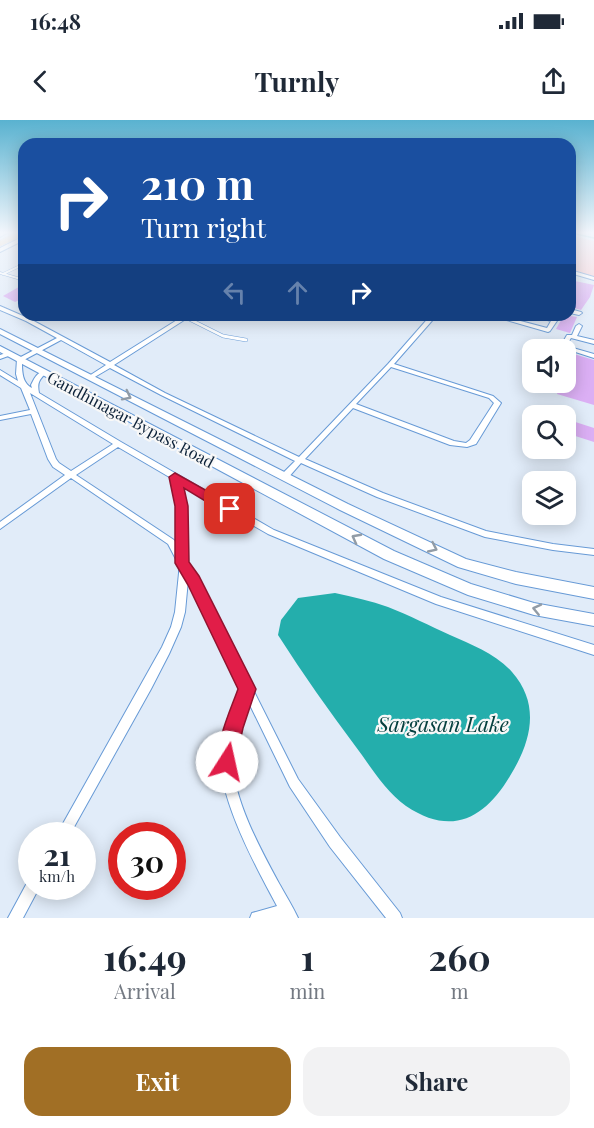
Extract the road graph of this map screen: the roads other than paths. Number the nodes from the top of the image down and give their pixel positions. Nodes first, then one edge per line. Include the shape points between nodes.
1 (576, 273) edge
2 (1, 274) edge
3 (18, 278) edge
4 (594, 279) edge
5 (0, 308) edge
6 (576, 312) edge
7 (579, 313) dead end
8 (18, 316) edge
9 (30, 321) edge
10 (176, 321) edge
11 (194, 321) edge
12 (429, 321) edge
13 (515, 321) edge
14 (554, 321) edge
15 (579, 326) dead end
16 (0, 331) edge
17 (574, 337) junction
18 (59, 339) junction
19 (246, 339) dead end
20 (594, 342) edge
21 (37, 349) junction
22 (7, 355) edge
23 (594, 356) edge
24 (106, 364) junction
25 (390, 365) junction
26 (0, 372) edge
27 (43, 373) junction
28 (88, 375) junction
29 (23, 385) junction
30 (36, 394) junction
31 (352, 405) junction
32 (34, 411) junction
33 (0, 418) edge
34 (118, 444) junction
35 (300, 460) junction
36 (70, 475) junction
37 (175, 477) junction
38 (284, 477) junction
39 (0, 526) edge
40 (594, 552) edge
41 (182, 563) junction
42 (594, 593) edge
43 (594, 620) edge
44 (594, 650) edge
45 (247, 689) junction
46 (70, 822) edge
47 (25, 900) edge
48 (289, 914) edge
49 (15, 918) edge
50 (257, 918) edge
51 (395, 918) edge

1 - 4 street
2 - 3 lane
5 - 8 street
6 - 7 street
9 - 18 street
10 - 24 street
11 - 19 lane via 223,336
12 - 25 street
13 - 14 street via 548,330
15 - 17 street
16 - 21 main road, Gandhinagar Bypass Road
17 - 20 street
17 - 23 street via 569,336 563,347
18 - 21 street
18 - 24 street
21 - 22 street
21 - 28 main road, Gandhinagar Bypass Road
22 - 27 main road, Gandhinagar Bypass Road
22 - 29 street
24 - 28 street
24 - 35 street
25 - 31 street
25 - 31 street via 490,397 498,403 467,445
26 - 29 street
27 - 30 street via 34,386
43 -> 27 main road, Gandhinagar Bypass Road via 523,606 388,555
28 -> 38 main road, Gandhinagar Bypass Road
29 - 30 street
29 - 32 street
30 - 34 street
31 - 35 street
32 - 33 street
32 - 36 street via 52,459
34 - 36 street
34 - 37 street
35 - 38 street
35 - 40 street via 485,534
36 - 39 street
36 - 41 street via 171,542
37 - 41 street via 182,506
37 - 44 street via 271,532 439,601
38 -> 42 main road, Gandhinagar Bypass Road via 463,563
41 - 45 street
41 - 46 street via 176,625 161,661
45 - 48 street via 229,743 228,778 262,863
45 - 51 street via 294,783
47 - 49 street
48 - 50 street

